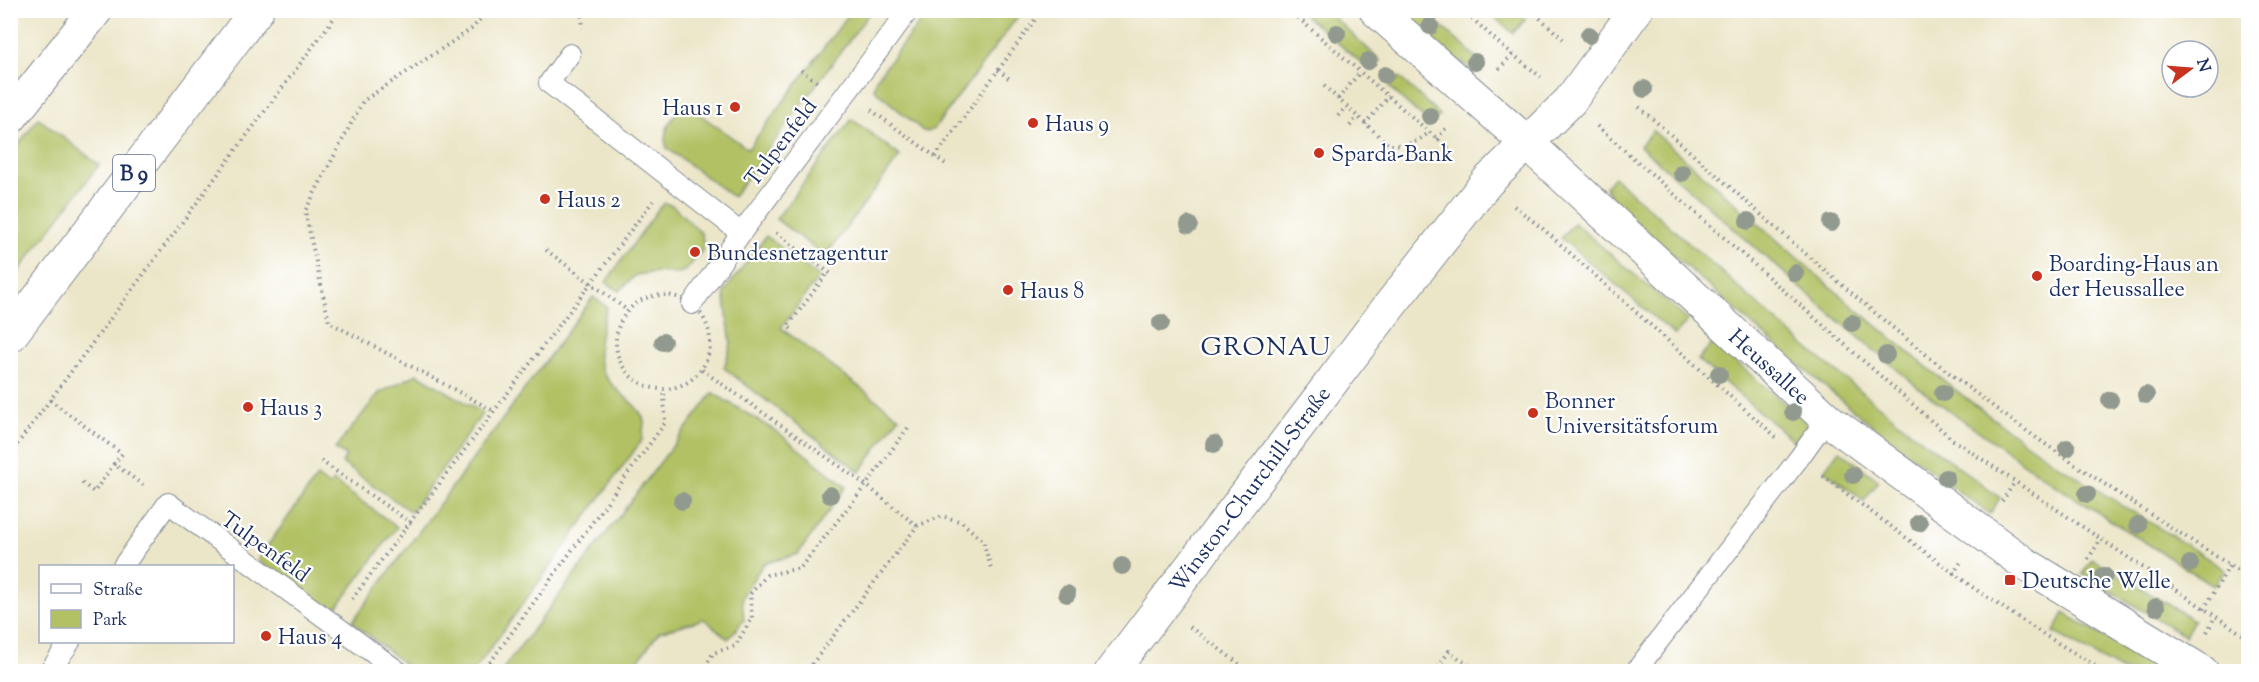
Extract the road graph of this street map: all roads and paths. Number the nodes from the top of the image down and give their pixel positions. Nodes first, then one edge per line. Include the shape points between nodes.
1 (13, 10) edge
2 (96, 10) edge
3 (256, 10) edge
4 (340, 10) edge
5 (487, 10) edge
6 (909, 10) edge
7 (1042, 10) edge
8 (1289, 10) edge
9 (1376, 10) edge
10 (1462, 10) edge
11 (1531, 10) edge
12 (1636, 10) edge
13 (10, 14) edge
14 (1563, 39) dead end
15 (570, 54) dead end
16 (1512, 54) junction
17 (998, 70) junction
18 (1360, 72) junction
19 (1492, 77) dead end
20 (1011, 80) dead end
21 (1547, 81) dead end
22 (1324, 86) dead end
23 (846, 92) junction
24 (1389, 96) junction
25 (1338, 99) junction
26 (1346, 107) junction
27 (1639, 107) dead end
28 (1338, 116) dead end
29 (1358, 117) junction
30 (10, 118) edge
31 (1365, 124) junction
32 (1597, 125) dead end
33 (1350, 126) dead end
34 (1446, 128) dead end
35 (1430, 132) junction
36 (1437, 139) junction
37 (1526, 142) junction
38 (1450, 150) dead end
39 (935, 157) junction
40 (947, 165) dead end
41 (669, 179) junction
42 (1510, 203) dead end
43 (754, 217) junction
44 (741, 233) junction
45 (546, 250) dead end
46 (590, 283) junction
47 (692, 303) junction
48 (627, 310) junction
49 (791, 329) dead end
50 (10, 336) edge
51 (702, 370) junction
52 (664, 390) junction
53 (50, 400) junction
54 (494, 411) junction
55 (1827, 419) junction
56 (910, 425) dead end
57 (10, 454) edge
58 (1799, 458) junction
59 (321, 461) dead end
60 (114, 464) junction
61 (2015, 482) junction
62 (82, 483) dead end
63 (866, 485) junction
64 (168, 504) junction
65 (1998, 506) dead end
66 (411, 523) junction
67 (917, 526) junction
68 (2101, 539) junction
69 (2085, 564) dead end
70 (124, 565) edge
71 (2230, 565) junction
72 (991, 568) dead end
73 (2248, 577) edge
74 (1161, 604) junction
75 (2204, 609) junction
76 (332, 624) junction
77 (2248, 638) edge
78 (69, 643) edge
79 (488, 665) junction
80 (49, 672) edge
81 (399, 672) edge
82 (483, 672) edge
83 (493, 672) edge
84 (703, 672) edge
85 (806, 672) edge
86 (1111, 672) edge
87 (1250, 672) edge
88 (1435, 672) edge
89 (1478, 672) edge
90 (1635, 672) edge
91 (2106, 672) edge
92 (2202, 672) edge

1 - 13 path
2 - 30 street
3 - 50 street, B 9
4 - 53 path
5 - 54 path via 473,28 363,100 305,211 329,322
6 - 23 lane, Tulpenfeld
7 - 17 path
8 - 18 path
9 - 37 street, Heussallee
10 - 16 path
11 - 14 path
12 - 37 street, Winston-Churchill-Straße via 1570,102
15 - 41 lane via 549,83
16 - 19 path
16 - 21 path
17 - 20 path
17 - 39 path
18 - 24 path
18 - 25 path
22 - 25 path
23 - 39 path
23 - 43 lane, Tulpenfeld
24 - 31 path
24 - 35 path
25 - 26 path
26 - 28 path
26 - 29 path
27 - 71 path via 1819,266 1974,393 2045,445
29 - 31 path
29 - 33 path
31 - 35 path via 1389,145 1416,143
32 - 61 path via 1952,439
34 - 36 path
35 - 36 path
36 - 38 path
37 - 55 street, Heussallee
37 - 74 street, Winston-Churchill-Straße via 1487,182 1398,294
39 - 40 path
41 - 44 lane
41 - 46 path
42 - 58 path
43 - 44 lane, Tulpenfeld
43 - 49 path via 830,273 788,326
44 - 47 lane, Tulpenfeld
45 - 46 path
46 - 48 path
46 - 54 path
47 - 48 path via 665,294 651,295
47 - 51 path via 703,314 710,335 709,357
48 - 52 path via 616,339 624,369 634,380
51 - 52 path via 685,384
51 - 63 path
52 - 79 path via 665,423
53 - 57 path
53 - 60 path via 122,454
54 - 66 path
55 - 58 lane
55 - 92 street, Heussallee via 2025,564
56 - 63 path
58 - 90 lane
58 - 91 path via 1967,584
59 - 66 path
60 - 62 path via 94,492
60 - 64 path
61 - 65 path
61 - 68 path
63 - 67 path
63 - 84 path via 800,568 767,575 761,581 750,594 752,618 735,646 713,653
64 - 70 lane
64 - 76 lane, Tulpenfeld
66 - 76 path
67 - 72 path via 942,516 962,522 983,541
67 - 85 path
68 - 69 path
68 - 75 path
71 - 73 path
71 - 75 path
74 - 86 street, Winston-Churchill-Straße
74 - 87 path
75 - 77 path
76 - 81 lane, Tulpenfeld
78 - 80 lane
79 - 82 path
79 - 83 path
88 - 89 path via 1449,651

